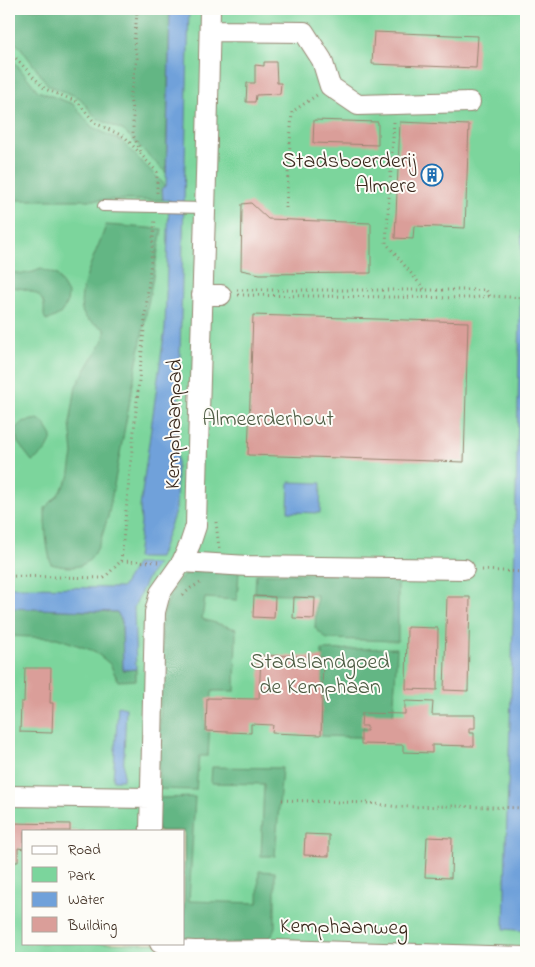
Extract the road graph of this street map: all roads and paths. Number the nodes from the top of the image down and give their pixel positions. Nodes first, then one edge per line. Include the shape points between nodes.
1 (134, 9) edge
2 (210, 9) edge
3 (210, 31) junction
4 (9, 51) edge
5 (330, 86) junction
6 (470, 102) dead end
7 (395, 104) junction
8 (142, 155) junction
9 (103, 206) dead end
10 (156, 206) junction
11 (198, 208) junction
12 (286, 208) dead end
13 (424, 290) junction
14 (218, 293) junction
15 (490, 296) junction
16 (526, 298) edge
17 (121, 560) junction
18 (159, 562) dead end
19 (182, 562) junction
20 (220, 565) junction
21 (464, 569) dead end
22 (502, 571) dead end
23 (526, 572) edge
24 (9, 576) edge
25 (178, 601) dead end
26 (9, 796) edge
27 (150, 798) junction
28 (282, 800) dead end
29 (526, 808) edge
30 (150, 830) edge
31 (160, 944) edge
32 (526, 957) edge

1 - 8 path via 137,14 134,42 137,58 130,98 133,135
2 - 3 street, Kemphaanpad
3 - 5 street via 304,32 322,60
3 - 11 street, Kemphaanpad
4 - 8 path via 44,89 78,102 95,123 125,137
5 - 7 street via 358,105
5 - 12 path via 292,112
6 - 7 street
7 - 13 path via 386,243
8 - 10 path via 157,172
9 - 10 lane
10 - 11 lane
10 - 17 path
11 - 14 street, Kemphaanpad
13 - 14 path
13 - 15 path via 486,290
14 - 15 path
14 - 19 street, Kemphaanpad via 196,526
15 - 16 path
17 - 18 path
17 - 24 path via 104,578
19 - 20 street
19 - 27 street, Kemphaanpad via 160,593 155,612
20 - 21 street
20 - 25 path via 218,578 198,583
22 - 23 path
26 - 27 street
27 - 30 street, Kemphaanpad
28 - 29 path via 399,807
31 - 32 street, Kemphaanweg via 176,950 195,951 278,950

